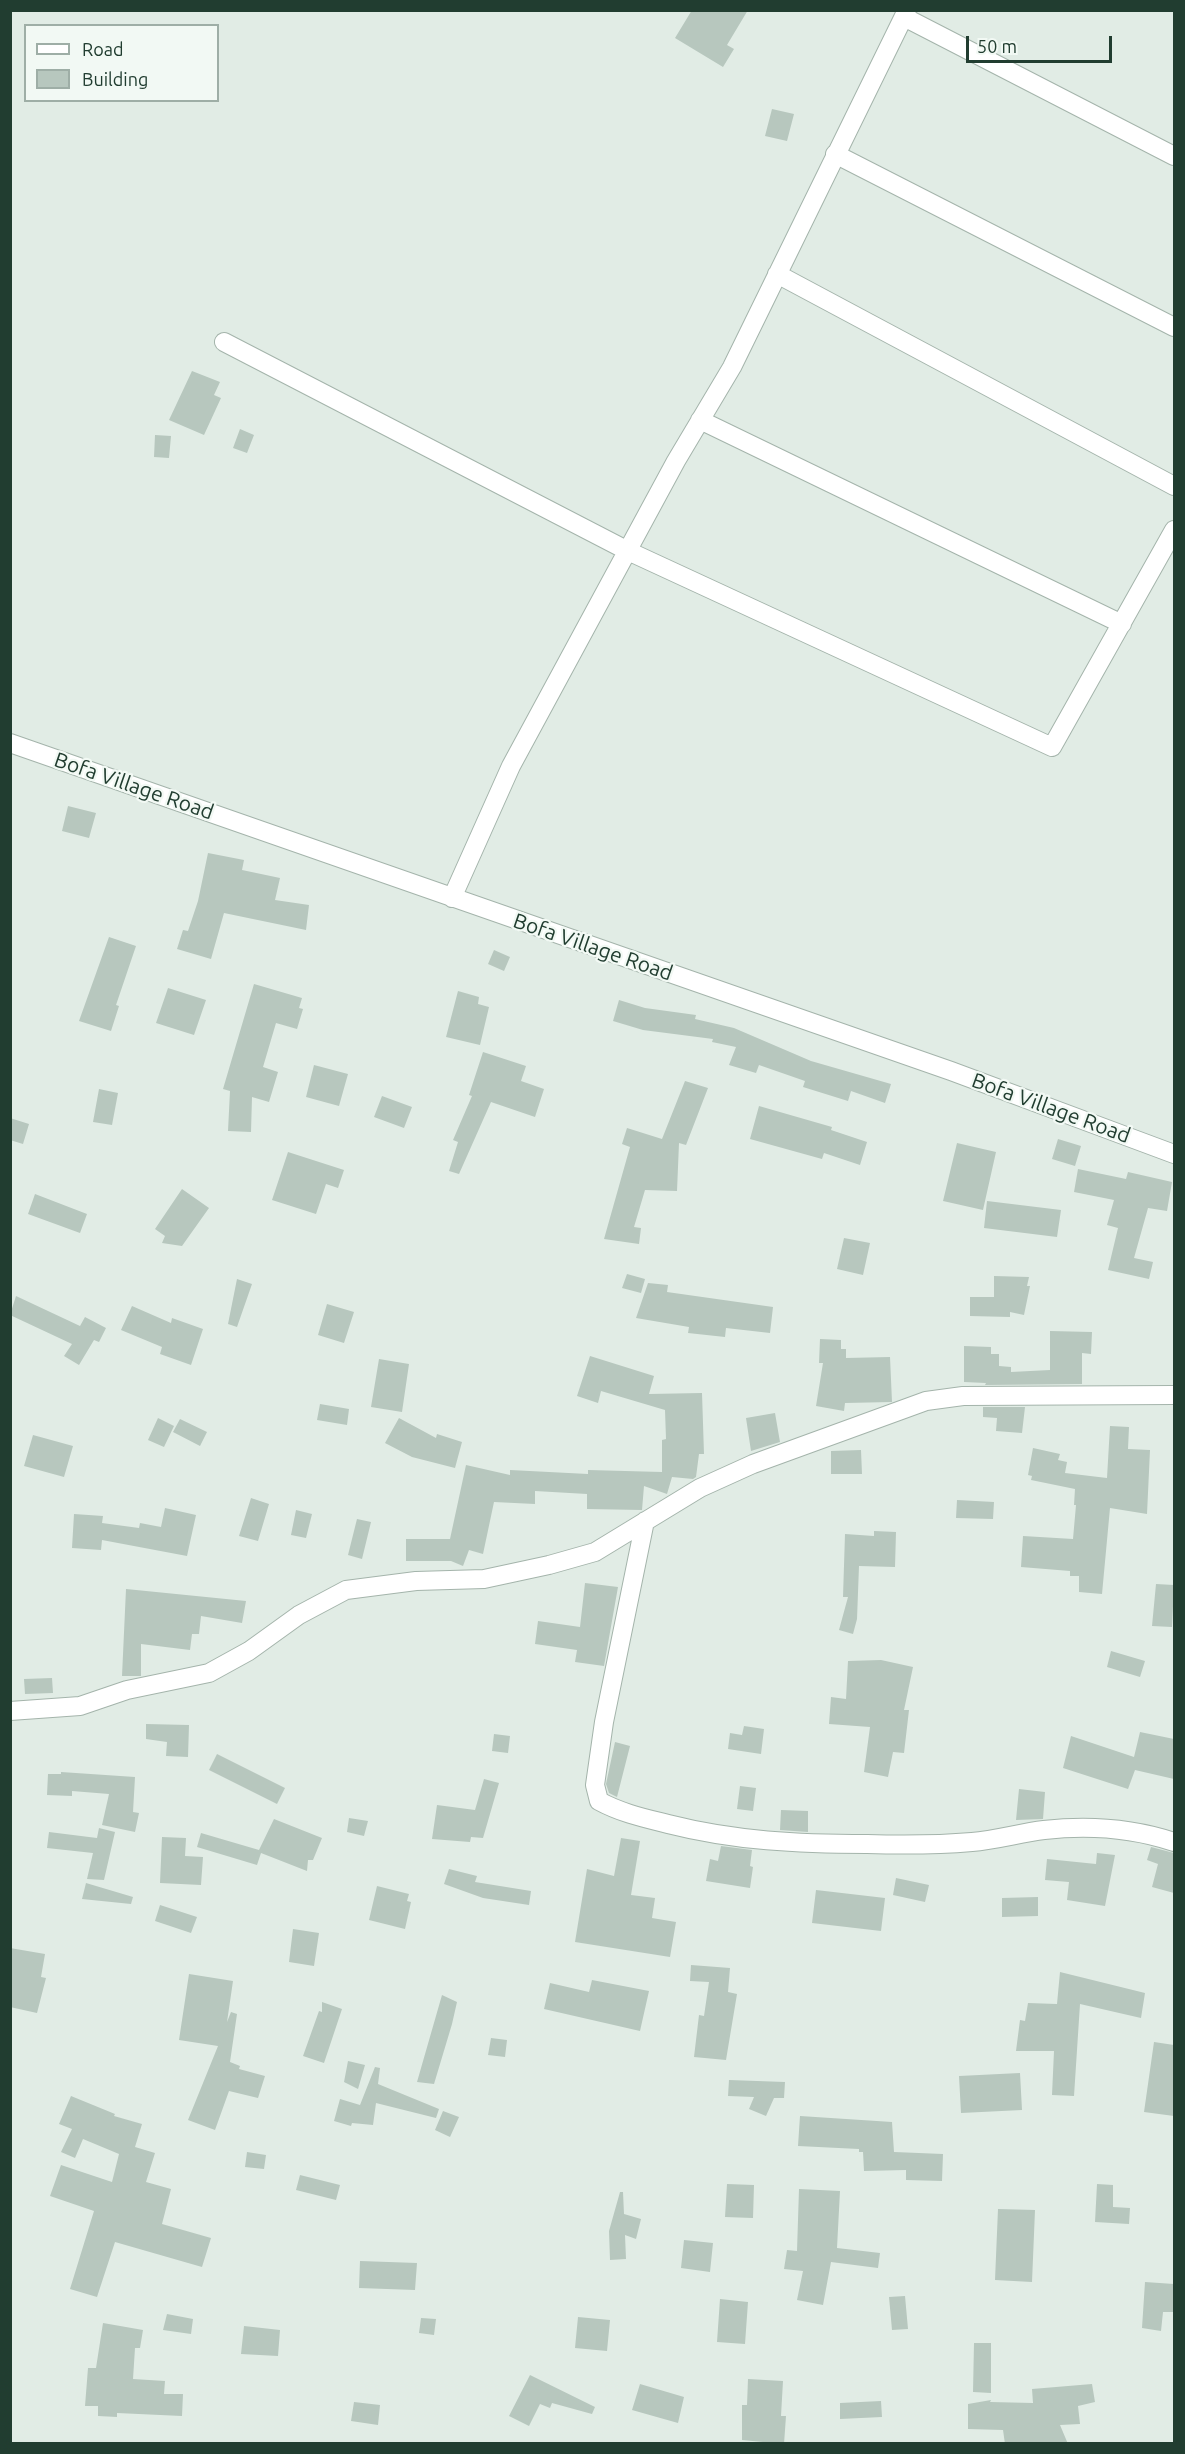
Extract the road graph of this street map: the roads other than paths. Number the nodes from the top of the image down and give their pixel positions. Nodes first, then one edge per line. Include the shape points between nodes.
1 (906, 14) edge
2 (835, 154) junction
3 (1174, 156) edge
4 (777, 274) junction
5 (1174, 327) edge
6 (224, 342) dead end
7 (700, 420) junction
8 (1174, 486) edge
9 (1174, 530) edge
10 (627, 551) junction
11 (1122, 624) junction
12 (10, 743) edge
13 (452, 898) junction
14 (1174, 1154) edge
15 (1174, 1395) edge
16 (645, 1521) junction
17 (10, 1711) edge
18 (1174, 1842) edge

1 - 2 street
1 - 3 street
2 - 4 street
2 - 5 street
4 - 7 street via 732,367
4 - 8 street
6 - 10 street
7 - 10 street
7 - 11 street
9 - 11 street
10 - 11 street via 1052,747
10 - 13 street via 511,766
12 - 13 street, Bofa Village Road
13 - 14 street, Bofa Village Road via 951,1071
15 - 16 street via 963,1396 926,1401 753,1464 700,1488
16 - 17 street via 595,1552 549,1565 484,1579 416,1581 346,1590 209,1672 127,1690 80,1706
16 - 18 street via 604,1722 595,1785 599,1801 617,1811 698,1831 801,1845 952,1844 1043,1830 1086,1828 1117,1828

